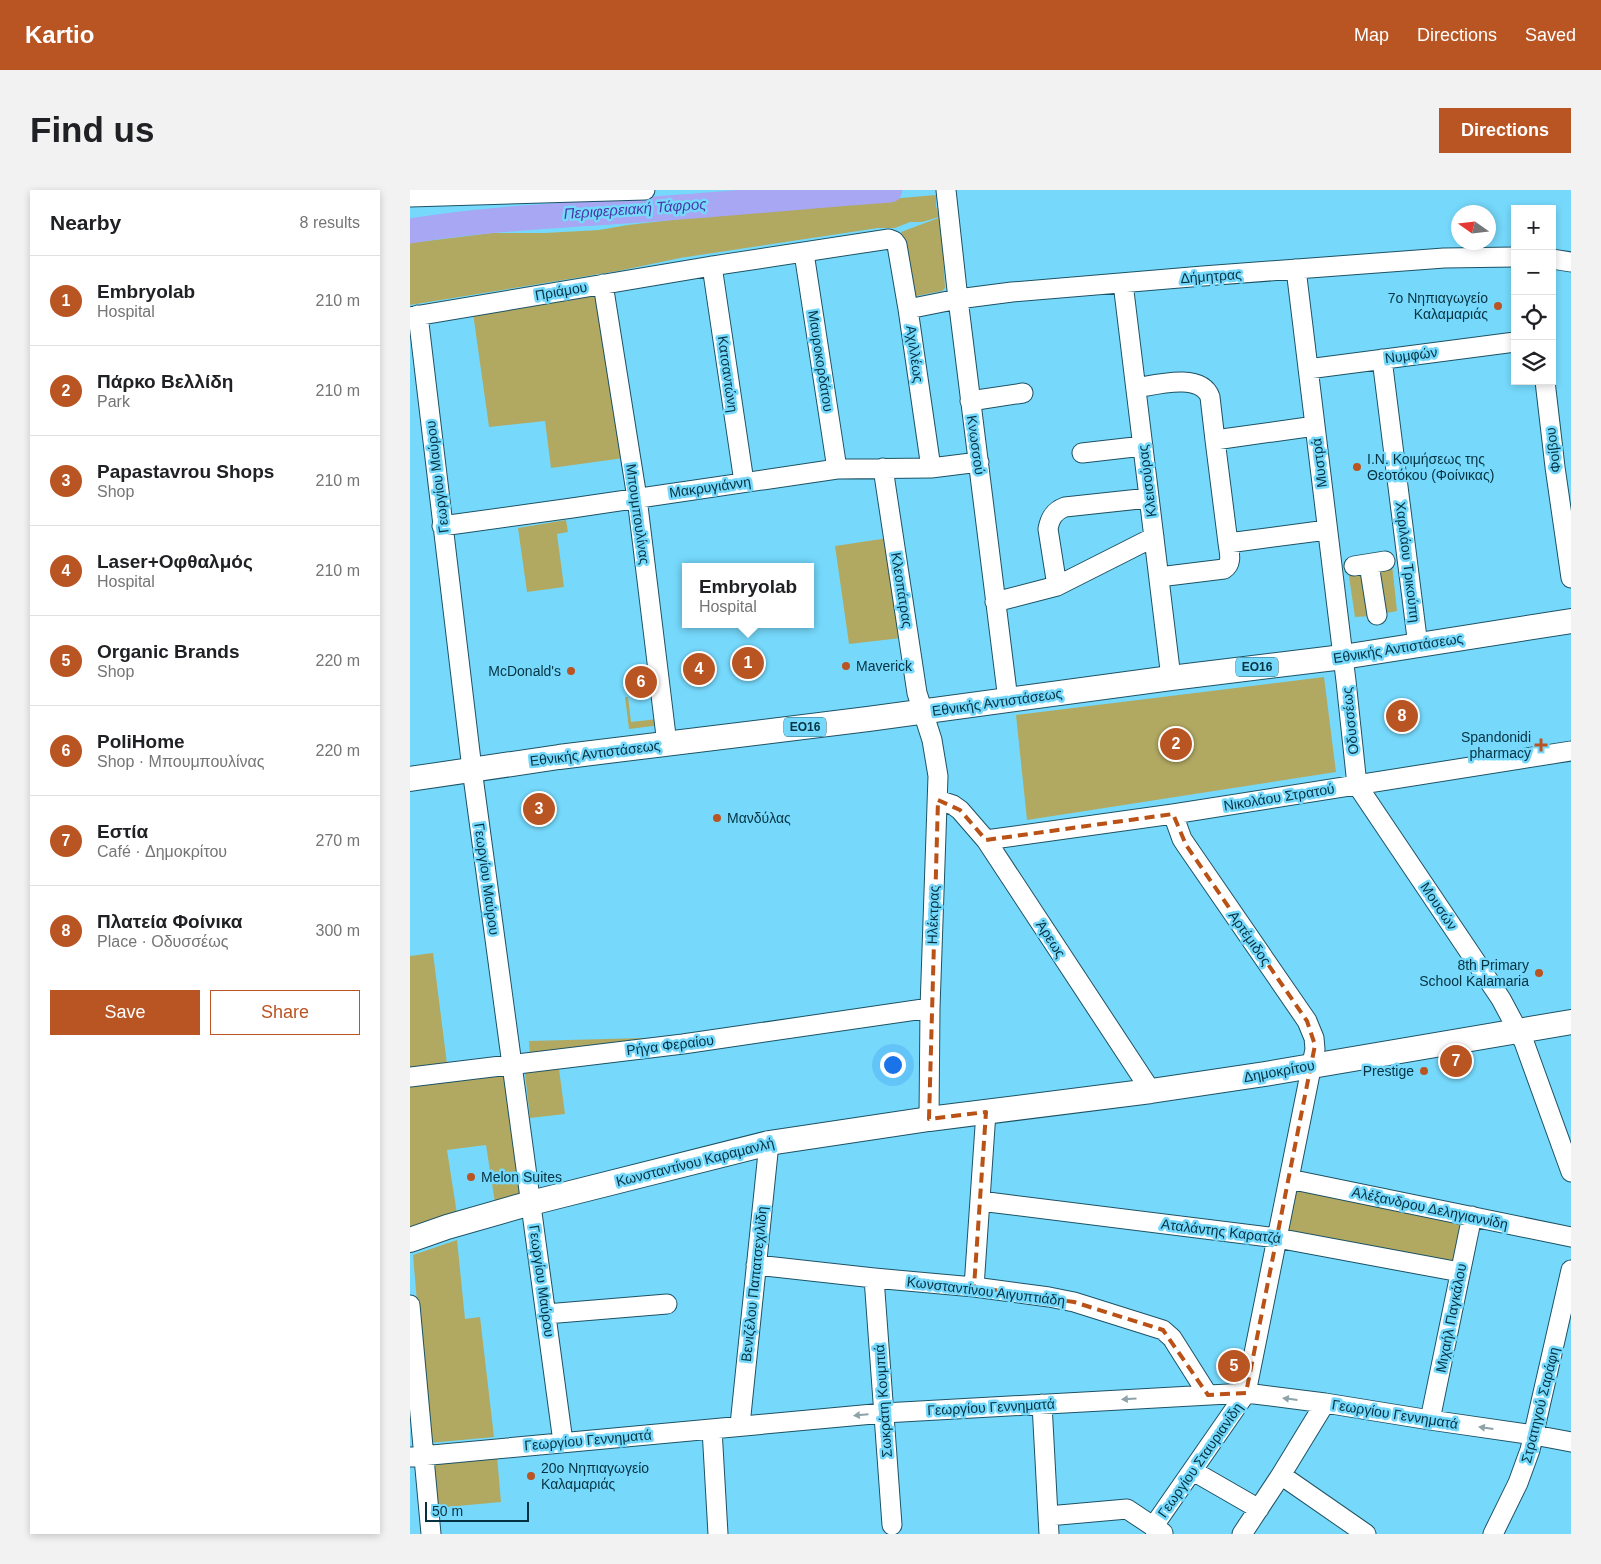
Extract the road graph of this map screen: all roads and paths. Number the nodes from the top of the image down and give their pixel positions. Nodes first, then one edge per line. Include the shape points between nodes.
1 (645, 190) edge
2 (946, 190) edge
3 (410, 197) edge
4 (894, 241) joint
5 (804, 253) junction
6 (1511, 257) edge
7 (1556, 260) edge
8 (1571, 262) edge
9 (712, 266) junction
10 (1296, 270) junction
11 (1123, 283) junction
12 (603, 284) junction
13 (958, 300) junction
14 (908, 309) junction
15 (414, 316) edge
16 (1511, 343) edge
17 (1382, 359) junction
18 (1308, 369) junction
19 (1546, 385) edge
20 (1136, 388) junction
21 (1023, 394) dead end
22 (970, 401) junction
23 (1315, 426) junction
24 (1215, 440) junction
25 (1143, 446) junction
26 (1082, 453) dead end
27 (979, 462) junction
28 (883, 468) junction
29 (931, 468) junction
30 (837, 469) junction
31 (744, 482) junction
32 (637, 498) junction
33 (1149, 498) junction
34 (442, 526) junction
35 (1327, 530) junction
36 (1154, 537) junction
37 (1228, 543) junction
38 (1370, 563) dead end
39 (1159, 578) junction
40 (1571, 578) edge
41 (1057, 586) junction
42 (995, 602) junction
43 (1377, 615) dead end
44 (1571, 621) edge
45 (1418, 646) junction
46 (1343, 657) junction
47 (1171, 678) junction
48 (1008, 700) junction
49 (923, 712) junction
50 (667, 744) junction
51 (1571, 751) edge
52 (472, 769) junction
53 (414, 777) edge
54 (1357, 785) junction
55 (938, 800) junction
56 (1173, 814) junction
57 (986, 840) junction
58 (930, 1008) junction
59 (1571, 1022) edge
60 (1518, 1030) junction
61 (512, 1064) junction
62 (1312, 1065) junction
63 (410, 1077) edge
64 (1150, 1091) junction
65 (986, 1112) junction
66 (929, 1119) junction
67 (769, 1143) junction
68 (1571, 1172) edge
69 (1290, 1179) junction
70 (980, 1201) junction
71 (531, 1203) junction
72 (1472, 1216) junction
73 (1571, 1237) edge
74 (1277, 1238) junction
75 (410, 1240) edge
76 (756, 1265) junction
77 (1571, 1270) edge
78 (1460, 1272) junction
79 (874, 1278) junction
80 (974, 1287) junction
81 (666, 1304) dead end
82 (410, 1305) edge
83 (546, 1314) junction
84 (1246, 1394) junction
85 (1208, 1395) junction
86 (1326, 1403) junction
87 (1042, 1404) junction
88 (884, 1414) junction
89 (1430, 1420) junction
90 (740, 1426) junction
91 (712, 1429) junction
92 (1534, 1435) junction
93 (563, 1442) junction
94 (1571, 1442) edge
95 (417, 1456) edge
96 (1194, 1471) junction
97 (1281, 1475) junction
98 (1259, 1509) junction
99 (892, 1525) dead end
100 (1049, 1525) edge
101 (1159, 1530) edge
102 (431, 1534) edge
103 (718, 1534) edge
104 (1242, 1534) edge
105 (1366, 1534) edge
106 (1493, 1534) edge

1 - 3 street
2 - 13 street, Κνωσσού
4 - 5 street, Πριάμου via 889,239
4 - 14 street, Αχιλλέως
5 - 9 street, Πριάμου
5 - 30 street, Μαυροκορδάτου
6 - 10 street, Δήμητρας via 1469,257
7 - 8 street
9 - 12 street, Πριάμου
9 - 31 street, Κατσαντώνη
10 - 11 street, Δήμητρας
10 - 18 street, Μυστρά
11 - 13 street, Δήμητρας
11 - 20 street, Κλεισούρας
12 - 15 street, Πριάμου
12 - 32 street, Μπουμπουλίνας
13 - 14 street, Δήμητρας
13 - 22 street, Κνωσσού
14 - 29 street, Αχιλλέως
15 - 34 street, Γεωργίου Μαύρου
16 - 17 street, Νυμφών
17 - 18 street, Νυμφών
17 - 45 street, Χαριλάου Τρικούπη
18 - 23 street, Μυστρά
19 - 40 street, Φοίβου
20 - 24 street via 1185,382 1201,386 1210,397
20 - 25 street, Κλεισούρας
21 - 22 street
22 - 27 street, Κνωσσού
23 - 24 street
23 - 35 street, Μυστρά
24 - 37 street
25 - 26 street
25 - 33 street, Κλεισούρας
27 - 29 street, Μακρυγιάννη
27 - 42 street, Κνωσσού
28 - 29 street, Μακρυγιάννη
28 - 30 street, Μακρυγιάννη
28 - 49 street, Κλεοπάτρας via 917,693
30 - 31 street, Μακρυγιάννη
31 - 32 street, Μακρυγιάννη
32 - 34 street, Μακρυγιάννη
32 - 50 street, Μπουμπουλίνας
33 - 36 street, Κλεισούρας
33 - 41 street via 1058,509 1048,529
34 - 52 street, Γεωργίου Μαύρου
35 - 37 street
35 - 46 street, Μυστρά
36 - 39 street, Κλεισούρας
36 - 41 street
37 - 39 street via 1230,562 1224,569
38 - 43 street
39 - 47 street, Κλεισούρας
41 - 42 street
42 - 48 street, Κνωσσού
44 - 45 main road, Εθνικής Αντιστάσεως / ΕΟ16
45 - 46 main road, Εθνικής Αντιστάσεως / ΕΟ16
46 - 47 main road, Εθνικής Αντιστάσεως / ΕΟ16
46 - 54 street, Οδυσσέως
47 - 48 main road, Εθνικής Αντιστάσεως / ΕΟ16
48 - 49 main road, Εθνικής Αντιστάσεως / ΕΟ16
49 - 50 main road, Εθνικής Αντιστάσεως / ΕΟ16
49 - 55 street, Ηλέκτρας via 937,764
50 - 52 main road, Εθνικής Αντιστάσεως / ΕΟ16
51 - 54 street, Νικολάου Στρατού
52 - 53 main road, Εθνικής Αντιστάσεως / ΕΟ16
52 - 61 street, Γεωργίου Μαύρου
54 - 56 street, Νικολάου Στρατού
54 - 60 street, Μουσών via 1501,999
55 - 57 street, Άρεως via 960,810
55 - 58 street, Ηλέκτρας
56 - 57 street, Νικολάου Στρατού
56 - 62 street, Αρτέμιδος via 1182,839 1307,1021 1315,1045
57 - 64 street, Άρεως
58 - 61 street, Ρήγα Φεραίου via 683,1044
58 - 66 street, Ηλέκτρας
59 - 60 main road, Δημοκρίτου
60 - 62 main road, Δημοκρίτου
60 - 68 street
61 - 63 street, Ρήγα Φεραίου
61 - 71 street, Γεωργίου Μαύρου
62 - 64 main road, Δημοκρίτου
62 - 69 street, Αρτέμιδος
64 - 65 main road, Δημοκρίτου
65 - 66 main road, Κωνσταντίνου Καραμανλή
65 - 70 street
66 - 67 main road, Κωνσταντίνου Καραμανλή
67 - 71 main road, Κωνσταντίνου Καραμανλή
67 - 76 street, Βενιζέλου Παπατσεχιλίδη
69 - 72 street, Αλέξανδρου Δεληγιαννίδη
69 - 74 street, Αρτέμιδος
70 - 74 street, Αταλάντης Καρατζά
70 - 80 street
71 - 75 main road, Κωνσταντίνου Καραμανλή
71 - 83 street, Γεωργίου Μαύρου
72 - 73 street, Αλέξανδρου Δεληγιαννίδη
72 - 78 street, Μιχαήλ Παγκάλου
74 - 78 street, Αταλάντης Καρατζά
74 - 84 street, Αρτέμιδος
76 - 79 street, Κωνσταντίνου Αιγυπτιάδη
76 - 90 street, Βενιζέλου Παπατσεχιλίδη
77 - 92 street, Στρατηγού Σαράφη
78 - 89 street, Μιχαήλ Παγκάλου
79 - 80 street, Κωνσταντίνου Αιγυπτιάδη
79 - 88 street, Σωκράτη Κουμπιά
80 - 85 street, Κωνσταντίνου Αιγυπτιάδη via 1074,1302 1163,1330 1172,1338
81 - 83 street
82 - 95 street
83 - 93 street, Γεωργίου Μαύρου
84 - 85 street, Γεωργίου Γεννηματά
86 -> 84 street, Γεωργίου Γεννηματά
84 - 96 street, Γεωργίου Σταυριανίδη
85 -> 87 street, Γεωργίου Γεννηματά
86 - 89 street, Γεωργίου Γεννηματά
86 - 97 street
87 - 88 street, Γεωργίου Γεννηματά
87 - 100 street
88 -> 90 street, Γεωργίου Γεννηματά
88 - 99 street, Σωκράτη Κουμπιά
92 -> 89 street, Γεωργίου Γεννηματά
90 - 91 street, Γεωργίου Γεννηματά
91 - 93 street, Γεωργίου Γεννηματά
91 - 103 street
92 - 94 street, Γεωργίου Γεννηματά
92 - 106 street, Στρατηγού Σαράφη via 1518,1483
93 - 95 street, Γεωργίου Γεννηματά
95 - 102 street
96 - 98 street
96 - 101 street, Γεωργίου Σταυριανίδη
97 - 98 street
97 - 105 street
98 - 104 street
100 - 101 street via 1127,1509

